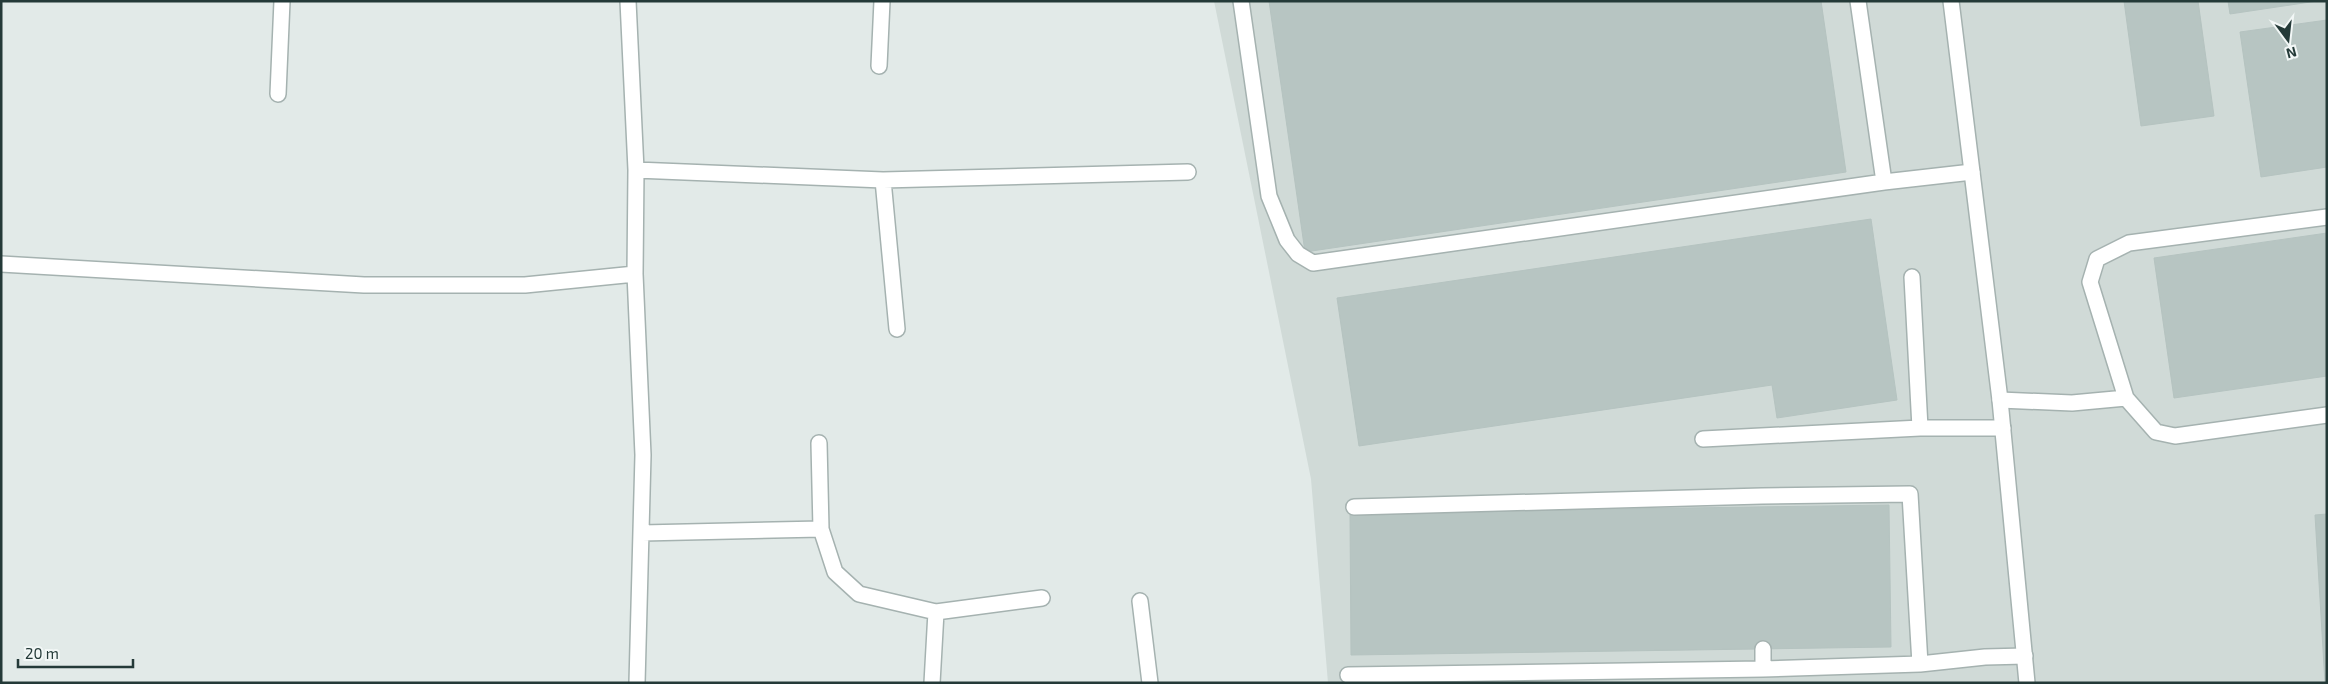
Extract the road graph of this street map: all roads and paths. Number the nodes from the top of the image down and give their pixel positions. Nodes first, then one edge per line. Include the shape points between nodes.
1 (282, 1) edge
2 (628, 1) edge
3 (882, 1) edge
4 (1242, 1) edge
5 (1858, 1) edge
6 (1951, 1) edge
7 (880, 66) dead end
8 (278, 94) dead end
9 (636, 170) junction
10 (1188, 172) dead end
11 (1972, 172) junction
12 (883, 180) junction
13 (1884, 182) junction
14 (2327, 217) edge
15 (1, 264) edge
16 (635, 274) junction
17 (1912, 277) dead end
18 (897, 329) dead end
19 (2126, 398) junction
20 (2000, 400) junction
21 (2327, 415) edge
22 (1920, 428) junction
23 (2003, 428) junction
24 (1703, 439) dead end
25 (819, 443) dead end
26 (1354, 507) dead end
27 (821, 529) junction
28 (642, 533) junction
29 (1042, 598) dead end
30 (1140, 601) dead end
31 (936, 612) junction
32 (1763, 649) dead end
33 (2025, 656) junction
34 (1920, 664) junction
35 (1763, 670) junction
36 (1348, 675) dead end
37 (637, 683) edge
38 (932, 683) edge
39 (1150, 683) edge
40 (2027, 683) edge

1 - 8 street
2 - 9 street
3 - 7 street
4 - 13 street via 1269,196 1287,240 1298,254 1313,263
5 - 13 street
6 - 11 street
9 - 12 street
9 - 16 street
10 - 12 street
11 - 13 street
11 - 20 street
12 - 18 street
14 - 19 street via 2129,243 2097,259 2090,282
15 - 16 street via 364,285 525,285
16 - 28 street via 643,455
17 - 22 street
19 - 20 street via 2072,403
19 - 21 street via 2156,432 2175,436
20 - 23 street
22 - 23 street
22 - 24 street
23 - 33 street
25 - 27 street
26 - 34 street via 1762,502 1910,494
27 - 28 street
27 - 31 street via 835,572 859,594
28 - 37 street
29 - 31 street
30 - 39 street
31 - 38 street
32 - 35 street
33 - 34 street
33 - 40 street
34 - 35 street
35 - 36 street

